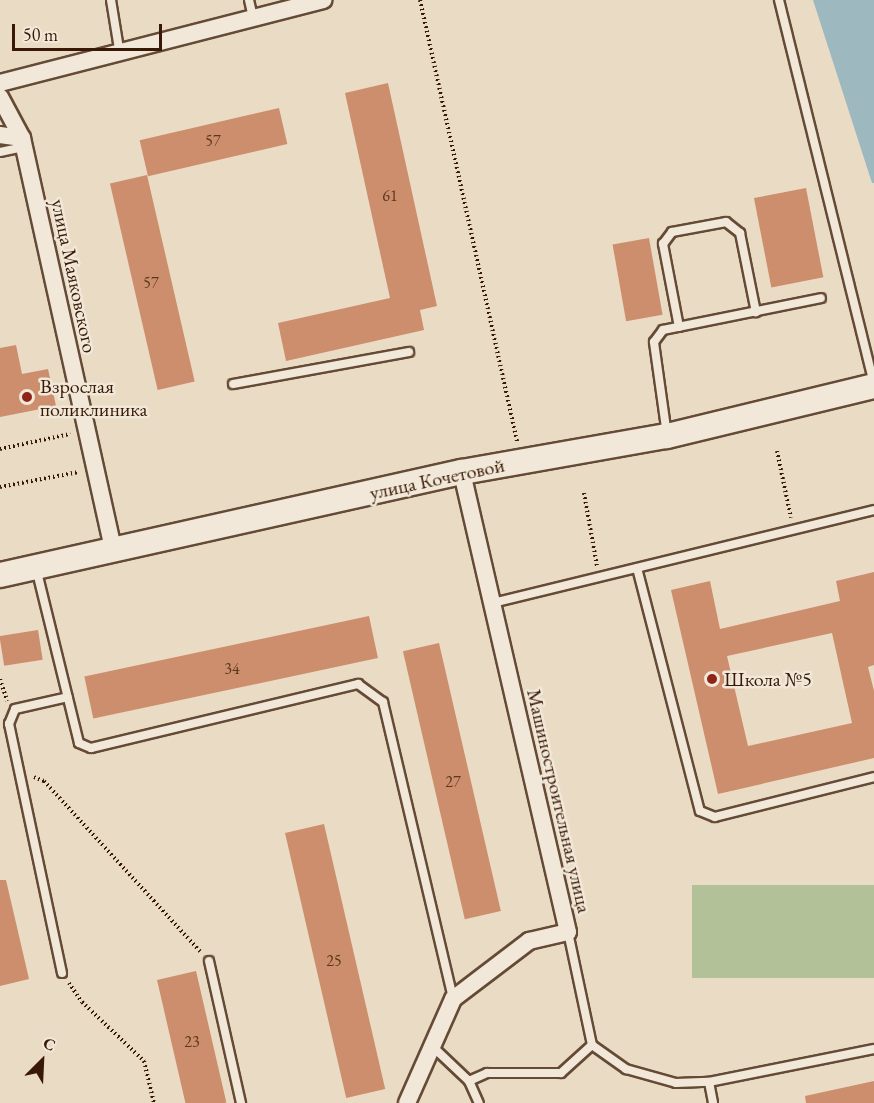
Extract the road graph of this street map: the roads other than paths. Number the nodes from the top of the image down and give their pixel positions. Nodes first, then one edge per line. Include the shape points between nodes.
1 (111, 0) edge
2 (249, 0) edge
3 (324, 0) edge
4 (779, 0) edge
5 (253, 18) junction
6 (120, 55) junction
7 (0, 83) edge
8 (0, 97) edge
9 (0, 135) edge
10 (23, 142) junction
11 (0, 152) edge
12 (821, 298) dead end
13 (756, 312) junction
14 (679, 327) junction
15 (409, 352) dead end
16 (233, 384) dead end
17 (874, 385) edge
18 (667, 436) junction
19 (462, 472) junction
20 (874, 510) edge
21 (113, 550) junction
22 (36, 567) junction
23 (637, 568) junction
24 (0, 575) edge
25 (493, 603) junction
26 (68, 697) junction
27 (874, 777) edge
28 (568, 932) junction
29 (208, 960) road end
30 (62, 973) road end
31 (453, 999) junction
32 (591, 1045) junction
33 (432, 1046) junction
34 (874, 1049) edge
35 (469, 1081) junction
36 (709, 1082) junction
37 (241, 1103) edge
38 (407, 1103) edge
39 (479, 1103) edge
40 (713, 1103) edge

1 - 6 lane
2 - 5 lane
3 - 5 street
4 - 17 lane
5 - 6 street
6 - 7 street
8 - 10 street, улица Маяковского
9 - 10 street
10 - 11 lane
10 - 21 street, улица Маяковского
12 - 13 lane
13 - 14 lane
13 - 14 lane via 740,232 726,222 672,232 663,244
14 - 18 lane via 663,330 654,342
15 - 16 lane
17 - 18 main road, улица Кочетовой
18 - 19 main road, улица Кочетовой
19 - 21 main road, улица Кочетовой
19 - 25 street, Машиностроительная улица
20 - 23 lane
21 - 22 main road, улица Кочетовой
22 - 24 main road, улица Кочетовой
22 - 26 lane
23 - 25 lane
23 - 27 lane via 700,811 715,817
25 - 28 street, Машиностроительная улица
26 - 30 lane via 15,709 9,724
26 - 31 lane via 79,743 91,748 358,684 383,702
28 - 31 street, Машиностроительная улица via 529,941
28 - 32 lane
29 - 37 lane
31 - 33 street, Машиностроительная улица
32 - 35 lane via 561,1073 487,1073
32 - 36 lane via 626,1069 676,1083
33 - 35 lane
33 - 38 street, Машиностроительная улица
34 - 36 lane
35 - 39 lane
36 - 40 lane

